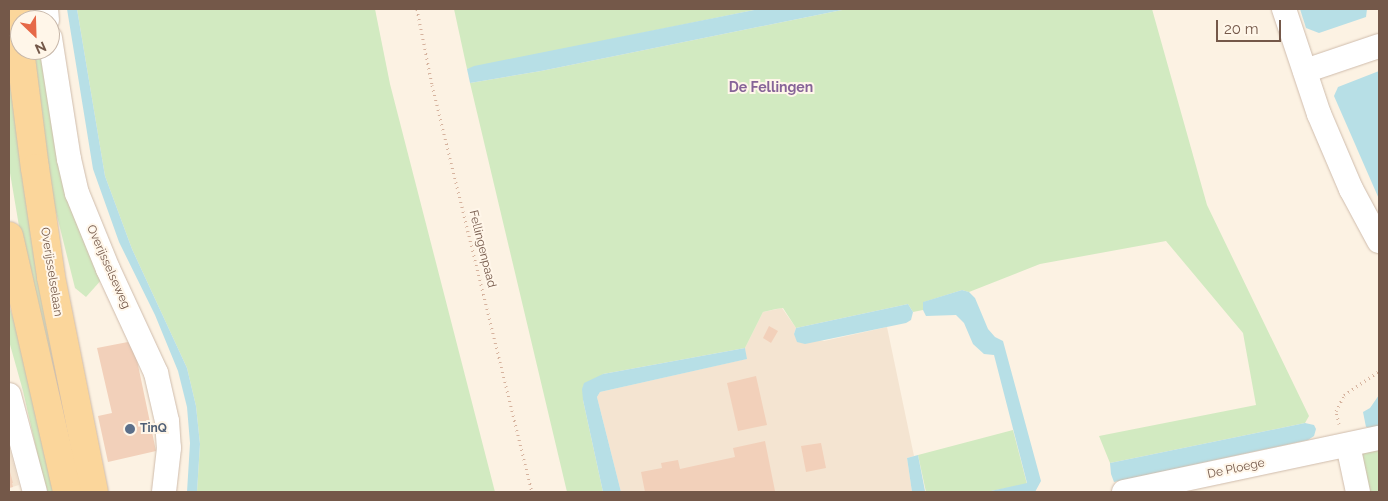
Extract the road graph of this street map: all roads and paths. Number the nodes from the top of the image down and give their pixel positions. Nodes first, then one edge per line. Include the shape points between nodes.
1 (417, 9) edge
2 (1284, 9) edge
3 (1379, 46) edge
4 (21, 60) edge
5 (53, 60) edge
6 (1304, 70) junction
7 (9, 236) edge
8 (1379, 241) edge
9 (1379, 371) edge
10 (9, 394) edge
11 (1379, 438) edge
12 (1348, 445) junction
13 (35, 492) edge
14 (67, 492) edge
15 (94, 492) edge
16 (164, 492) edge
17 (532, 492) edge
18 (1124, 492) edge
19 (1358, 492) edge

1 - 17 path, Fellingenpaad via 432,85
2 - 6 street
3 - 6 street
4 - 15 main road, Overijsselselaan via 51,277
5 - 16 street, Overijsselseweg via 77,192 156,373 167,421 169,448
6 - 8 street via 1351,189
7 - 14 main road
9 - 12 path via 1351,389 1339,402 1336,411 1342,441
10 - 13 street
11 - 12 street, De Ploege
12 - 18 street, De Ploege
12 - 19 street

